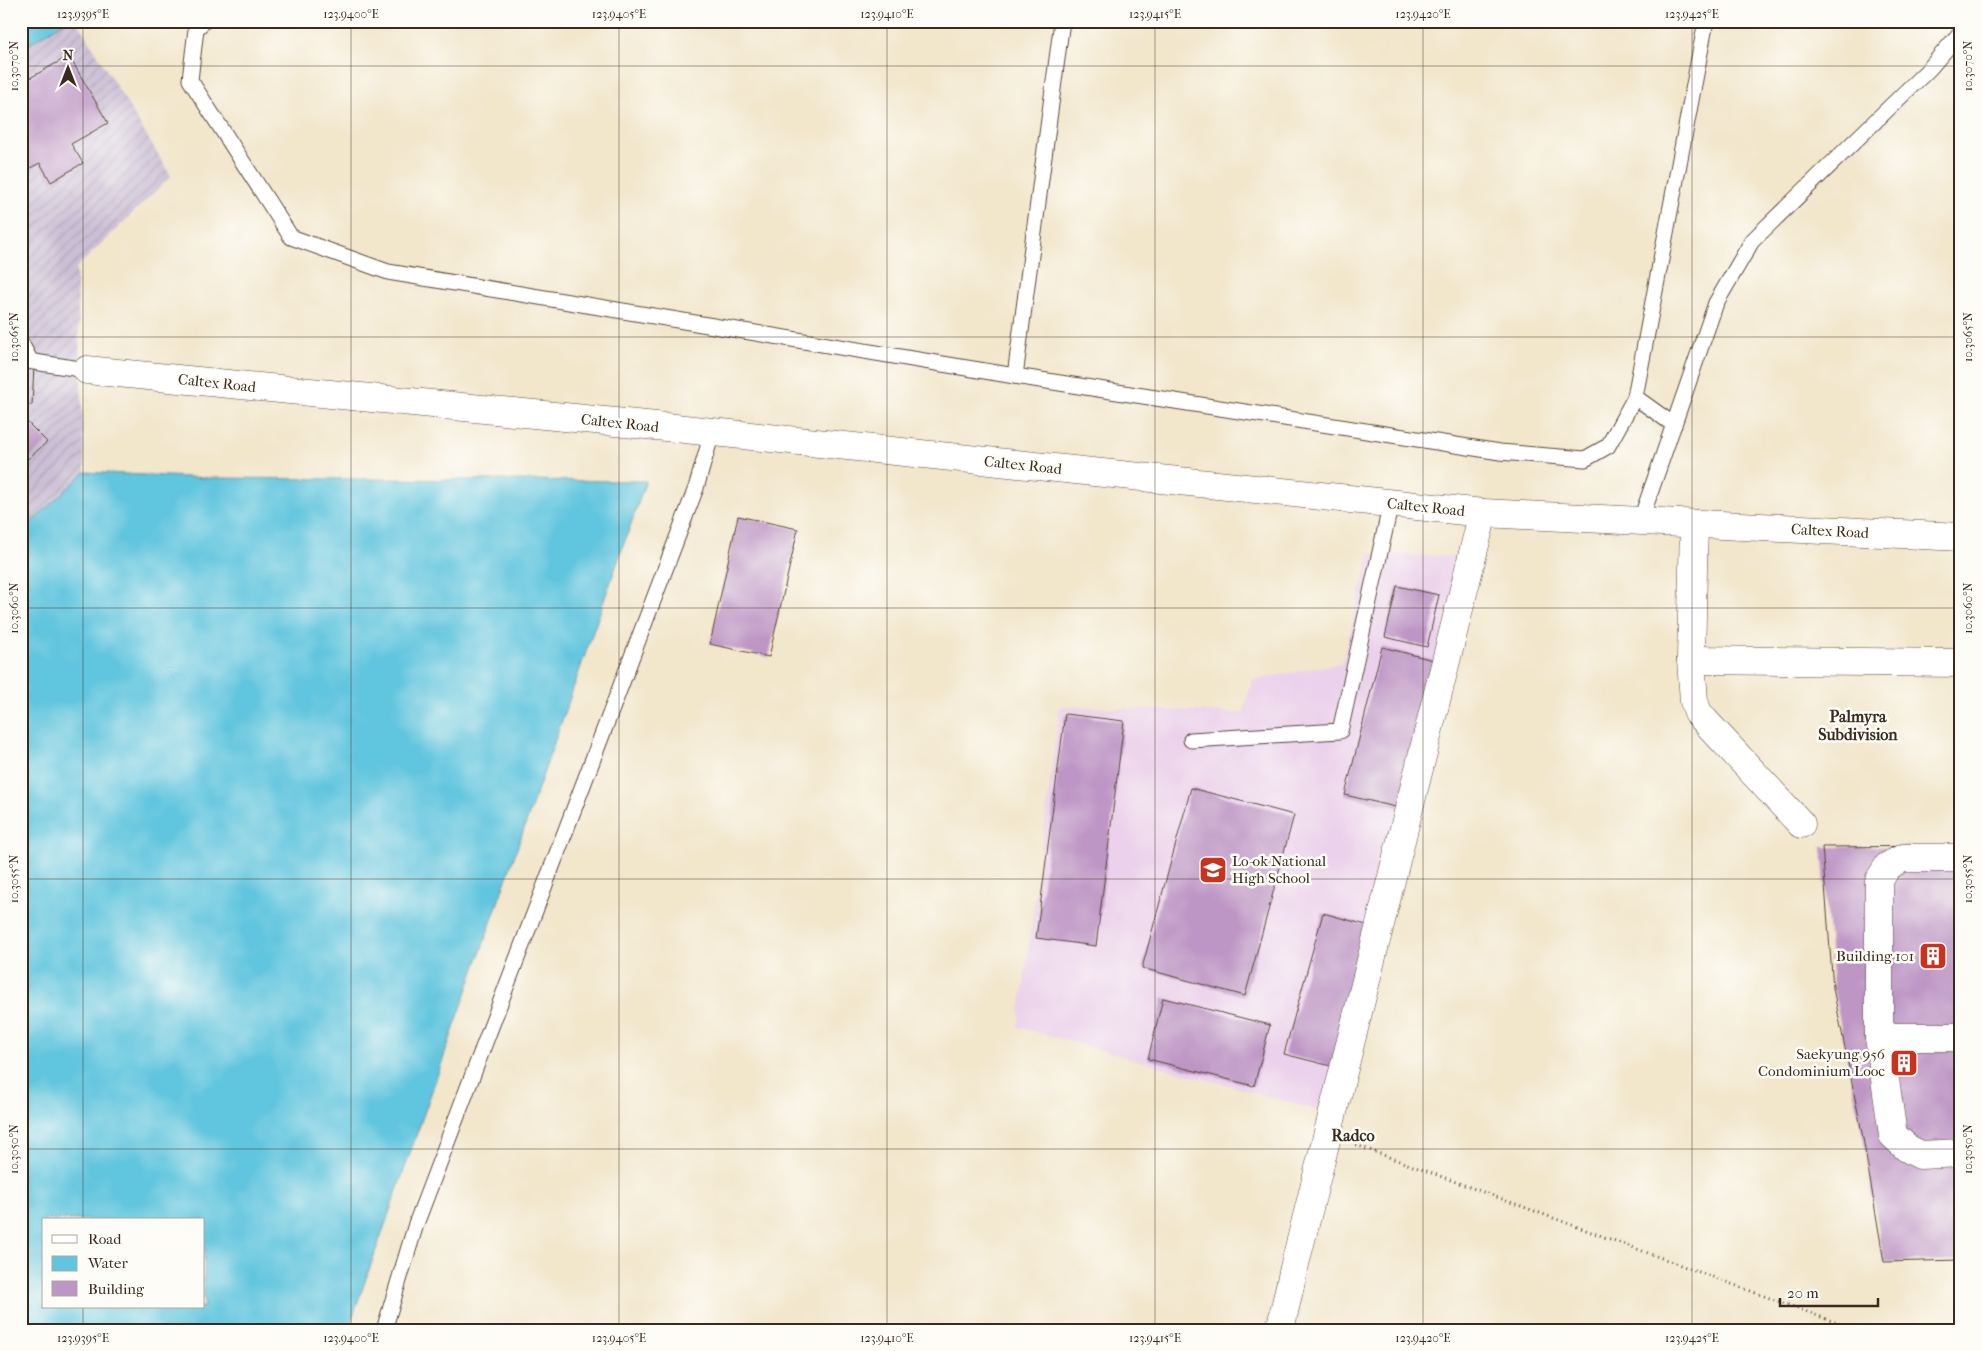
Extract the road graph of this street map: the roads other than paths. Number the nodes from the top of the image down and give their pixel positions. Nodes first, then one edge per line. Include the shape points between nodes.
1 (204, 21) edge
2 (1062, 21) edge
3 (1706, 21) edge
4 (1961, 32) edge
5 (21, 344) edge
6 (26, 360) edge
7 (87, 370) joint
8 (1015, 376) junction
9 (1635, 397) junction
10 (1674, 425) junction
11 (712, 434) junction
12 (1391, 503) junction
13 (1483, 513) junction
14 (1640, 522) junction
15 (1694, 524) junction
16 (1961, 537) edge
17 (1691, 660) junction
18 (1961, 663) edge
19 (1191, 740) dead end
20 (1802, 824) dead end
21 (1961, 858) edge
22 (1879, 1037) junction
23 (1961, 1037) edge
24 (1961, 1153) edge
25 (384, 1330) edge
26 (1280, 1330) edge

1 - 8 lane via 196,29 190,80 291,237 388,272
2 - 8 lane
3 - 9 lane
4 - 10 lane via 1929,68 1752,241 1716,303
5 - 6 lane
6 - 7 lane
7 - 11 street, Caltex Road
8 - 9 lane via 1500,452 1585,459 1608,446
9 - 10 lane
10 - 14 lane
11 - 12 street, Caltex Road
11 - 25 lane via 696,488 416,1224
12 - 13 street, Caltex Road
12 - 19 lane via 1340,731
13 - 14 street, Caltex Road
13 - 26 street
14 - 15 street, Caltex Road
15 - 16 street, Caltex Road
15 - 17 street
17 - 18 street
17 - 20 street via 1698,713
21 - 22 street via 1903,858 1888,866 1879,880
22 - 23 street
22 - 24 street via 1893,1135 1920,1155

